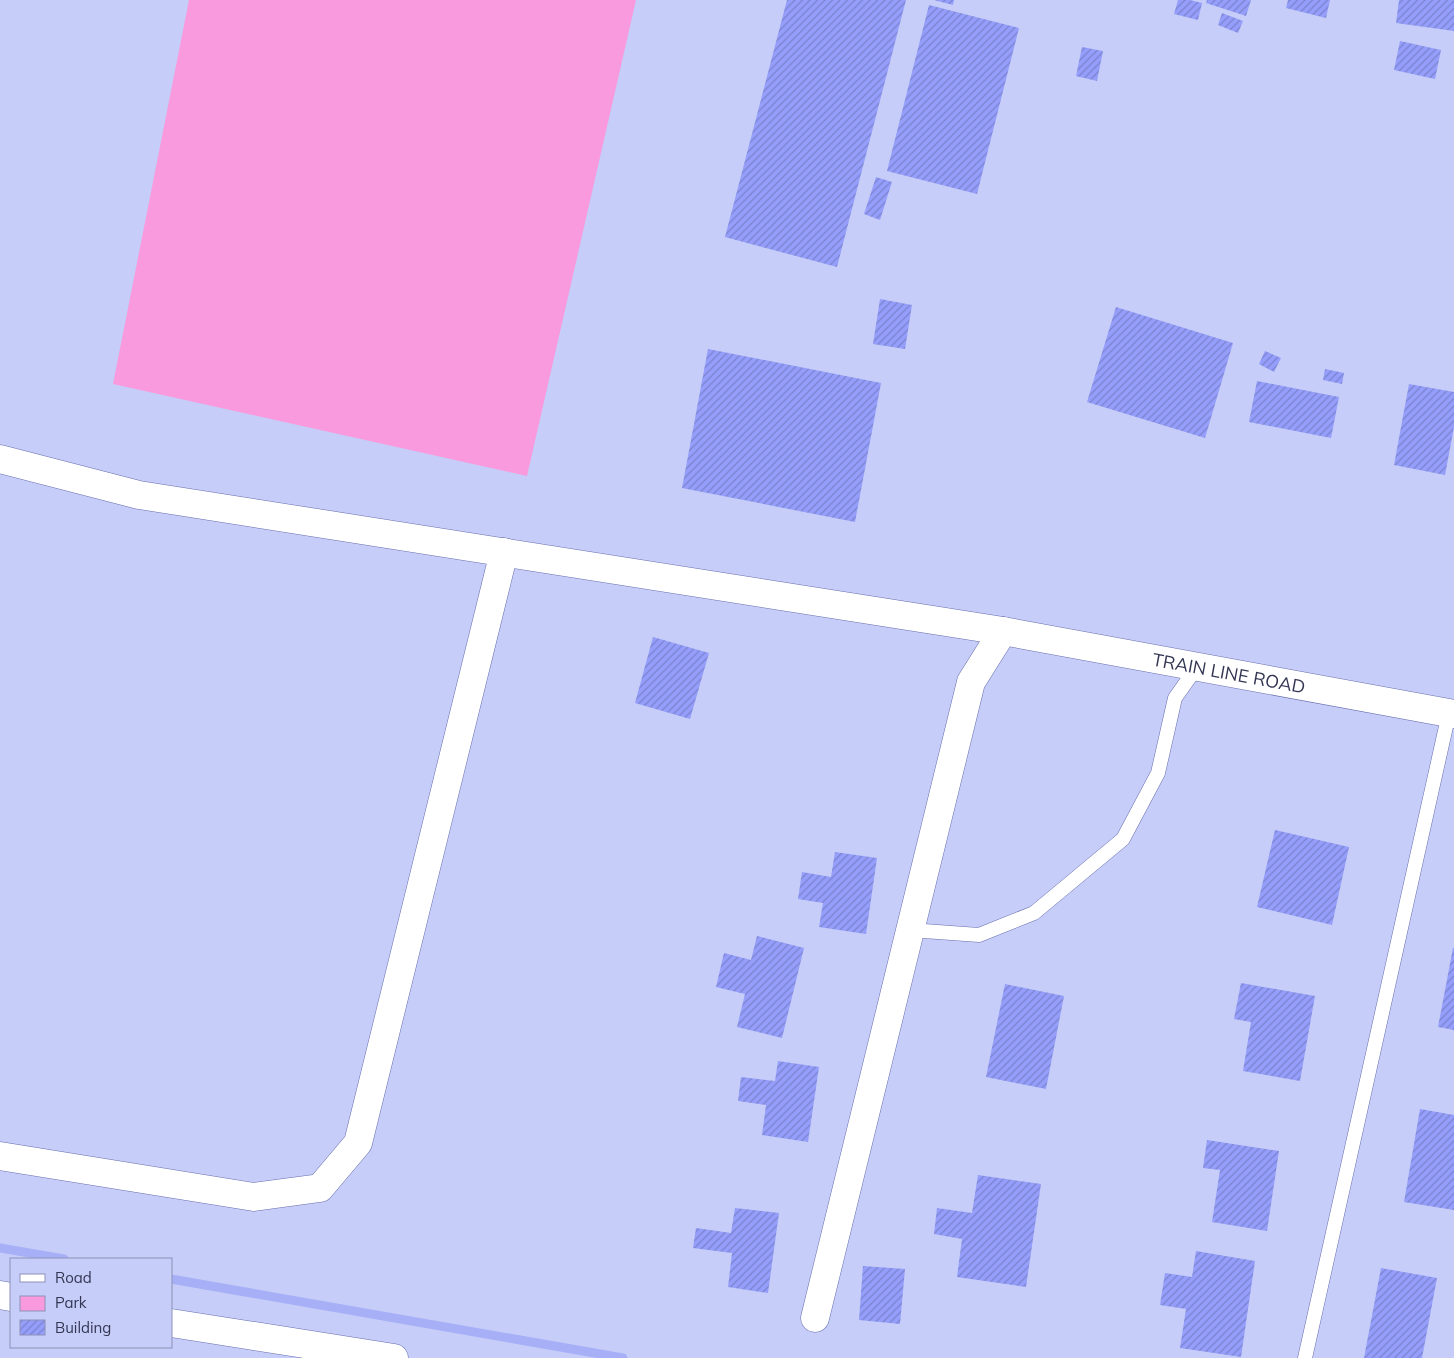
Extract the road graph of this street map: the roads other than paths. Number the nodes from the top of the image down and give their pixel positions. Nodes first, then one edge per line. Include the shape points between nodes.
1 (0, 460) edge
2 (504, 552) junction
3 (1003, 631) junction
4 (1197, 667) junction
5 (1451, 713) edge
6 (910, 930) junction
7 (0, 1156) edge
8 (816, 1318) dead end
9 (172, 1322) edge
10 (394, 1358) edge
11 (1305, 1358) edge

1 - 2 street, TRAIN LINE ROAD via 139,495
2 - 3 street, TRAIN LINE ROAD
2 - 7 street via 358,1143 320,1188 254,1197
3 - 4 street, TRAIN LINE ROAD
3 - 6 street via 971,682
4 - 5 street, TRAIN LINE ROAD
4 - 6 lane via 1176,698 1158,773 1123,839 1034,913 979,935
5 - 11 lane
6 - 8 street
9 - 10 street

